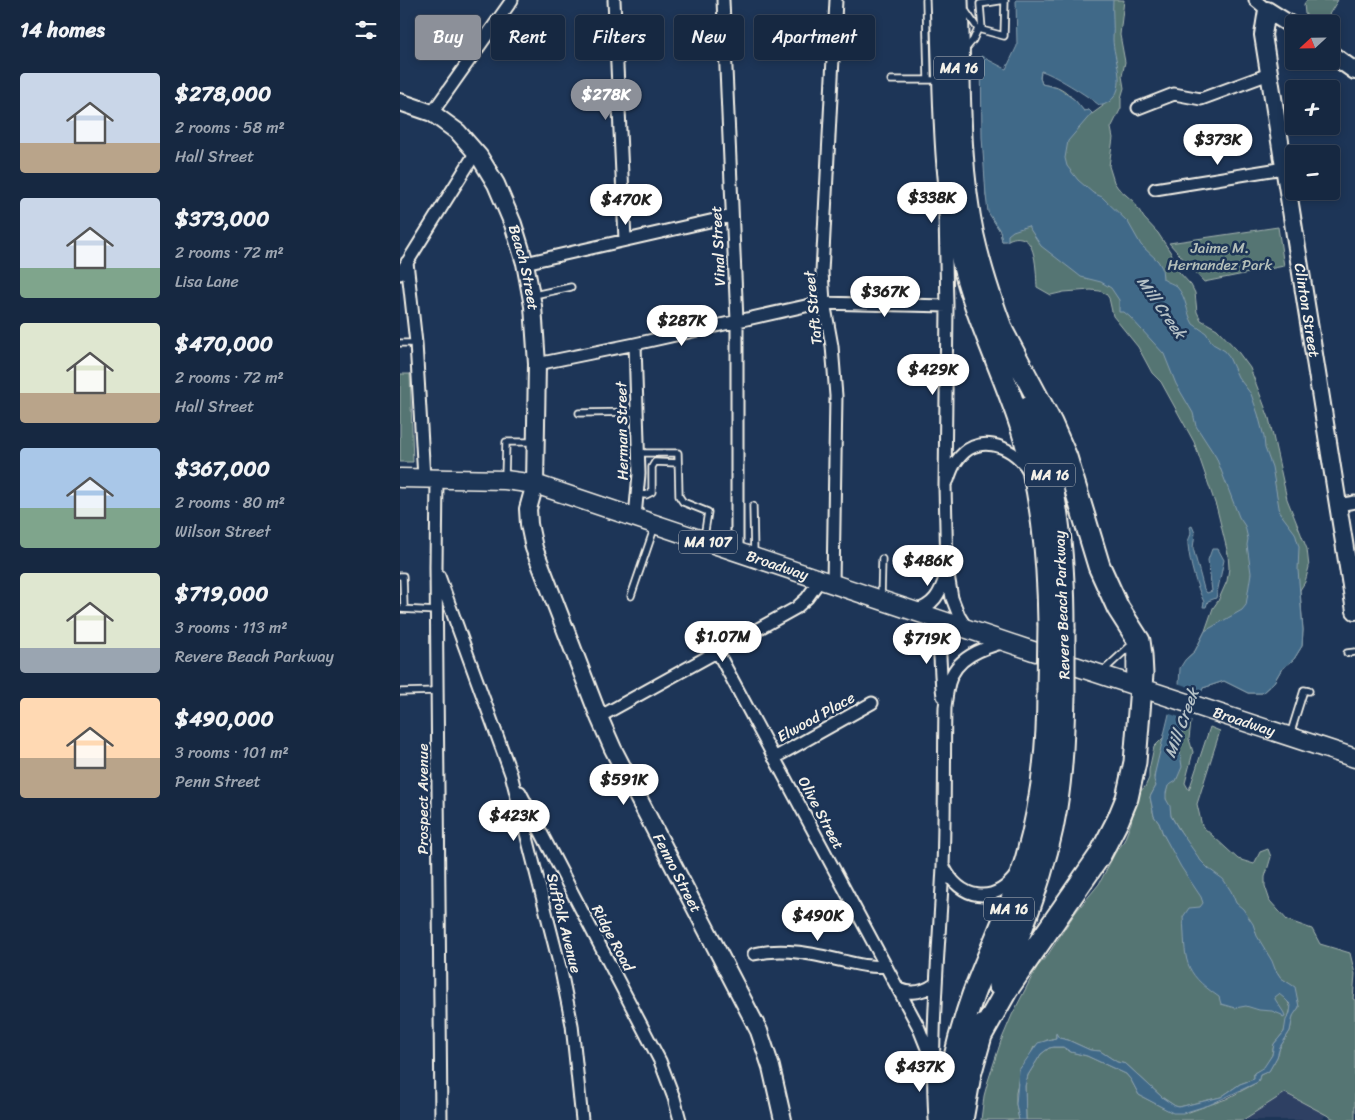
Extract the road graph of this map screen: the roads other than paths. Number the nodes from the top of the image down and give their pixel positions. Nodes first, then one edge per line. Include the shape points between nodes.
1 (512, 0) edge
2 (614, 0) edge
3 (723, 0) edge
4 (836, 0) edge
5 (926, 0) edge
6 (941, 0) edge
7 (958, 0) edge
8 (1261, 5) edge
9 (1285, 21) edge
10 (980, 29) junction
11 (959, 56) junction
12 (1340, 60) edge
13 (1355, 71) edge
14 (1269, 74) junction
15 (891, 80) dead end
16 (936, 80) junction
17 (400, 102) edge
18 (1138, 108) dead end
19 (432, 113) junction
20 (946, 141) junction
21 (476, 152) junction
22 (1284, 168) junction
23 (1155, 189) dead end
24 (732, 216) junction
25 (625, 240) junction
26 (407, 262) junction
27 (525, 262) junction
28 (400, 274) edge
29 (570, 286) dead end
30 (532, 296) junction
31 (824, 302) junction
32 (947, 306) junction
33 (737, 322) junction
34 (1001, 329) junction
35 (400, 343) edge
36 (416, 343) junction
37 (635, 344) junction
38 (537, 364) junction
39 (638, 412) junction
40 (579, 413) dead end
41 (535, 442) junction
42 (639, 453) junction
43 (678, 464) junction
44 (400, 478) edge
45 (431, 478) junction
46 (505, 480) junction
47 (535, 484) junction
48 (945, 486) junction
49 (1037, 487) junction
50 (638, 494) junction
51 (1355, 502) edge
52 (1338, 505) junction
53 (753, 506) dead end
54 (635, 517) junction
55 (656, 524) junction
56 (703, 540) junction
57 (737, 552) junction
58 (754, 557) junction
59 (882, 559) dead end
60 (436, 567) junction
61 (947, 569) junction
62 (400, 576) edge
63 (827, 582) junction
64 (632, 596) dead end
65 (881, 600) junction
66 (402, 609) edge
67 (437, 611) junction
68 (914, 611) junction
69 (1355, 611) edge
70 (934, 618) junction
71 (1056, 626) junction
72 (967, 629) junction
73 (1131, 639) junction
74 (1004, 642) junction
75 (717, 651) junction
76 (1036, 652) dead end
77 (1355, 652) edge
78 (1347, 653) dead end
79 (1075, 666) dead end
80 (1099, 674) junction
81 (1136, 686) junction
82 (437, 691) junction
83 (1309, 691) dead end
84 (400, 692) edge
85 (1056, 694) junction
86 (872, 703) dead end
87 (945, 707) junction
88 (599, 717) junction
89 (1289, 737) junction
90 (774, 758) junction
91 (1355, 758) edge
92 (510, 774) junction
93 (1028, 851) junction
94 (943, 866) junction
95 (754, 954) dead end
96 (886, 966) junction
97 (935, 984) junction
98 (898, 989) junction
99 (979, 1039) junction
100 (932, 1065) junction
101 (440, 1120) edge
102 (582, 1120) edge
103 (680, 1120) edge
104 (783, 1120) edge
105 (935, 1120) edge
106 (943, 1120) edge
107 (962, 1120) edge

1 - 19 street
2 - 25 street
3 - 24 street, Vinal Street
4 - 31 street, Taft Street via 823,251
5 - 16 lane
6 - 16 highway, Revere Beach Parkway / MA 16
7 - 10 lane
7 - 11 highway, Revere Beach Parkway / MA 16
8 - 9 street
8 - 14 street, Clinton Street
10 - 10 lane via 1004,36 1005,0 980,4
10 - 11 lane
11 - 34 highway, Revere Beach Parkway / MA 16 via 968,209 981,270
12 - 13 street
14 - 18 street via 1201,99 1174,94
14 - 22 street, Clinton Street
15 - 16 lane
16 - 20 highway, Revere Beach Parkway / MA 16
17 - 19 street, Beach Street
19 - 21 street, Beach Street via 458,132
20 - 32 street, Revere Beach Parkway
20 - 49 highway, Revere Beach Parkway / MA 16 via 953,213 964,265 977,310 1020,426
21 - 26 street
21 - 27 street, Beach Street via 496,184
22 - 23 street
22 - 52 street, Clinton Street
24 - 25 street
24 - 33 street, Vinal Street
25 - 27 street
26 - 28 street
26 - 36 street, Prospect Avenue
27 - 30 street, Beach Street
29 - 30 lane
30 - 38 street, Beach Street
31 - 32 street
31 - 33 street
31 - 63 street, Taft Street via 836,396
32 - 48 street, Revere Beach Parkway
33 - 37 street
33 - 57 street, Vinal Street
34 - 71 highway, Revere Beach Parkway / MA 16 via 1039,432 1052,484 1063,556
34 - 73 highway via 1058,438 1099,566
35 - 36 lane
36 - 45 street, Prospect Avenue
37 - 38 street
37 - 39 street, Herman Street
38 - 41 street, Beach Street
39 - 40 lane
39 - 42 street, Herman Street
41 - 46 lane via 506,442
41 - 47 street, Beach Street
42 - 43 lane via 678,453
42 - 50 street, Herman Street
43 - 50 lane via 655,462 652,492
43 - 56 lane via 679,496 683,502 708,512
44 - 45 main road, Broadway / MA 107
45 - 46 main road, Broadway / MA 107
45 - 60 street, Prospect Avenue
46 - 47 main road, Broadway / MA 107
47 - 54 main road, Broadway / MA 107
47 - 88 street, Fenno Street via 528,509 534,548
48 - 49 street, Revere Beach Parkway via 961,456 974,447 991,444 1005,447 1017,456
48 - 61 street, Revere Beach Parkway
49 - 71 highway, Revere Beach Parkway / MA 16
50 - 54 street, Herman Street
51 - 52 street
52 - 69 street, Clinton Street
53 - 58 lane
54 - 55 main road, Broadway / MA 107
55 - 56 main road, Broadway / MA 107
55 - 64 lane
56 - 57 main road, Broadway / MA 107
57 - 58 main road, Broadway / MA 107
58 - 63 main road, Broadway / MA 107
59 - 65 lane
60 - 67 street, Prospect Avenue
60 - 92 street, Suffolk Avenue
61 - 68 street, Revere Beach Parkway via 937,598
61 - 72 street, Revere Beach Parkway via 952,598
62 - 66 lane via 403,576
63 - 65 main road, Broadway / MA 107
63 - 75 street via 799,605
65 - 68 main road, Broadway / MA 107
66 - 67 lane
67 - 82 street, Prospect Avenue
68 - 70 main road, Broadway / MA 107
70 - 72 main road, Broadway / MA 107
70 - 87 street via 939,636
71 - 85 highway, Revere Beach Parkway / MA 16, bridge
72 - 74 main road, Broadway / MA 107
73 - 80 lane via 1118,658
73 - 81 highway via 1140,645
74 - 76 main road, Broadway / MA 107
74 - 87 street via 976,652 958,665 949,682
75 - 88 street
75 - 90 street, Olive Street
77 - 78 lane
79 - 80 main road, Broadway
80 - 81 main road, Broadway
81 - 89 main road, Broadway
81 - 99 highway via 1134,770 1118,820 1096,861 1006,991
82 - 84 lane
82 - 101 street, Prospect Avenue
83 - 89 lane via 1304,690
85 - 93 highway, Revere Beach Parkway / MA 16
85 - 99 highway, Revere Beach Parkway / MA 16 via 1060,772 1056,809 1026,918
86 - 90 street, Elwood Place
87 - 94 street
88 - 104 street, Fenno Street via 754,1021 771,1067
89 - 91 main road, Broadway
90 - 96 street, Olive Street
92 - 102 street, Suffolk Avenue via 561,971 572,1025
92 - 103 street, Ridge Road via 642,1026 663,1070
93 - 94 street, Revere Beach Parkway via 1008,884 987,894 961,889
93 - 106 highway, Revere Beach Parkway / MA 16 via 1015,894 965,1020
94 - 97 street
95 - 96 street via 792,952 866,966
96 - 98 street, Olive Street
97 - 98 street via 917,992
97 - 100 street
98 - 100 street, Olive Street via 918,1026
99 - 107 highway, Revere Beach Parkway / MA 16
100 - 105 street

